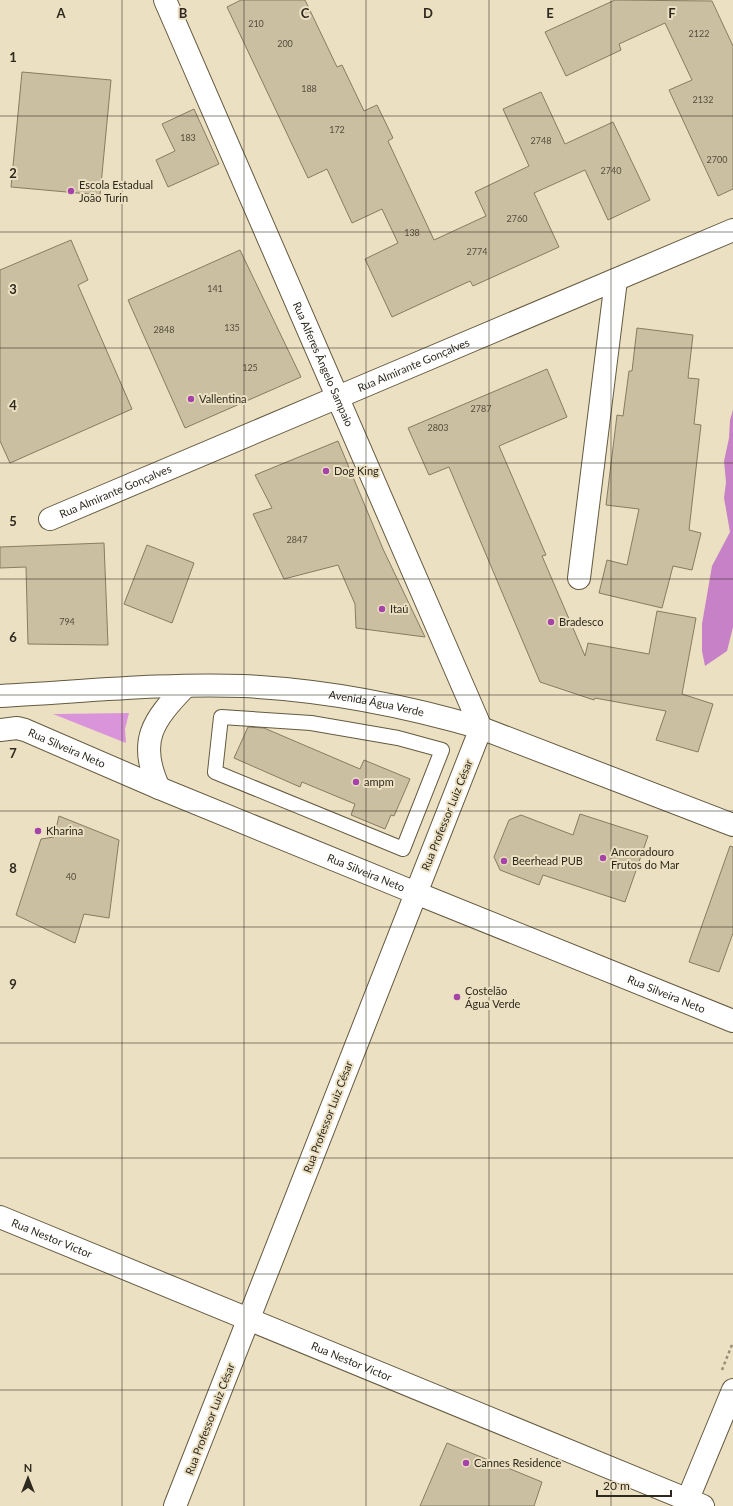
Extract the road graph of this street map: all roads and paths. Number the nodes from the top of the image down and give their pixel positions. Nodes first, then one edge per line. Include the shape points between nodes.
1 (165, 0) edge
2 (733, 230) edge
3 (616, 280) junction
4 (338, 397) junction
5 (50, 519) dead end
6 (579, 578) dead end
7 (186, 686) junction
8 (0, 696) edge
9 (221, 716) joint
10 (481, 728) junction
11 (0, 730) edge
12 (159, 788) junction
13 (733, 825) edge
14 (416, 893) junction
15 (733, 1021) edge
16 (0, 1217) edge
17 (249, 1319) junction
18 (733, 1390) edge
19 (692, 1504) edge
20 (175, 1506) edge

1 - 4 street, Rua Alferes Ângelo Sampaio
2 - 3 street, Rua Almirante Gonçalves
3 - 4 street, Rua Almirante Gonçalves
3 - 6 street
4 - 5 street, Rua Almirante Gonçalves
4 - 10 street, Rua Alferes Ângelo Sampaio
7 - 8 street, Avenida Água Verde
7 - 10 street, Avenida Água Verde via 256,687 341,696 426,712
7 - 12 street via 164,709 154,724 149,756 152,773
9 - 9 lane via 215,772 403,849 442,750 398,738 311,723
10 - 13 street, Avenida Água Verde
10 - 14 street, Rua Professor Luiz César
11 - 12 street, Rua Silveira Neto via 25,730
12 - 14 street, Rua Silveira Neto
14 - 15 street, Rua Silveira Neto
14 - 17 street, Rua Professor Luiz César
16 - 17 street, Rua Nestor Victor
17 - 19 street, Rua Nestor Victor
17 - 20 street, Rua Professor Luiz César
18 - 19 street

